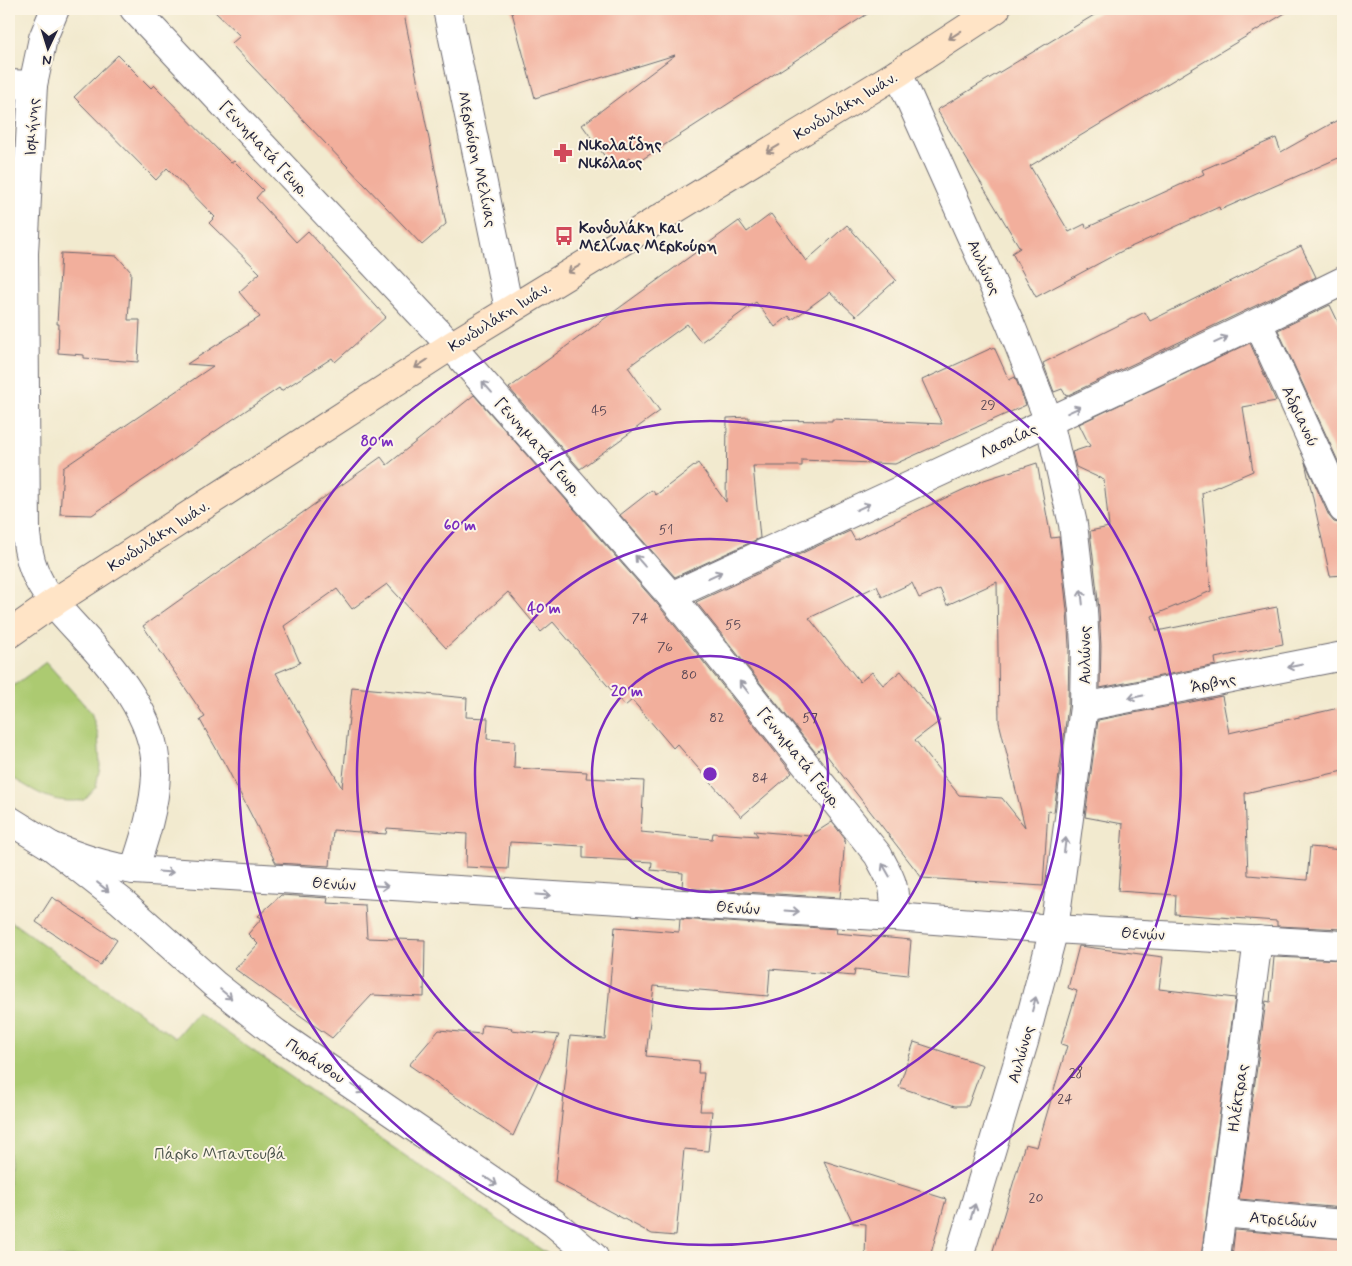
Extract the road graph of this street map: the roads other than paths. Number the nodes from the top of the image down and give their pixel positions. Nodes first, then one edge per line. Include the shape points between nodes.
1 (55, 9) edge
2 (134, 9) edge
3 (447, 9) edge
4 (996, 9) edge
5 (898, 73) junction
6 (21, 85) edge
7 (1340, 290) edge
8 (509, 309) junction
9 (1258, 323) junction
10 (450, 346) junction
11 (1049, 421) junction
12 (1343, 509) edge
13 (671, 596) junction
14 (53, 603) junction
15 (9, 634) edge
16 (1343, 656) edge
17 (1084, 707) junction
18 (9, 820) edge
19 (51, 846) junction
20 (134, 870) junction
21 (894, 917) junction
22 (1054, 929) junction
23 (1258, 940) junction
24 (1343, 945) edge
25 (1222, 1213) junction
26 (1343, 1224) edge
27 (594, 1257) edge
28 (959, 1257) edge
29 (1216, 1257) edge

1 - 6 street, Ισμήνης
2 - 10 street, Γεννηματά Γεωρ.
3 - 8 street, Μερκούρη Μελίνας
4 -> 5 street, Κονδυλάκη Ιωάν.
5 -> 8 street, Κονδυλάκη Ιωάν.
5 - 11 street, Αυλώνος via 1010,323
6 - 14 street, Ισμήνης via 26,522 30,560 39,584
7 - 9 street, Λασαίας
8 - 10 street, Κονδυλάκη Ιωάν.
11 -> 9 street, Λασαίας
9 - 12 street, Αδριανού
13 -> 10 street, Γεννηματά Γεωρ.
10 -> 14 street, Κονδυλάκη Ιωάν.
13 -> 11 street, Λασαίας
17 -> 11 street, Αυλώνος via 1083,610 1074,534
21 -> 13 street, Γεννηματά Γεωρ. via 894,889 878,855
14 - 15 street, Κονδυλάκη Ιωάν.
14 - 20 street via 111,666 150,735 155,760 154,793
16 -> 17 street, Άρβης
22 -> 17 street, Αυλώνος
18 - 19 street
19 - 20 street, Θενών via 110,867
19 -> 27 street, Πυράνθου via 276,1033 554,1223
20 -> 21 street, Θενών
21 - 22 street, Θενών
22 - 23 street, Θενών
28 -> 22 street, Αυλώνος via 1024,1042
23 - 24 street, Θενών
23 - 25 street, Ηλέκτρας
25 - 26 street, Ατρειδών
25 - 29 street, Ηλέκτρας

